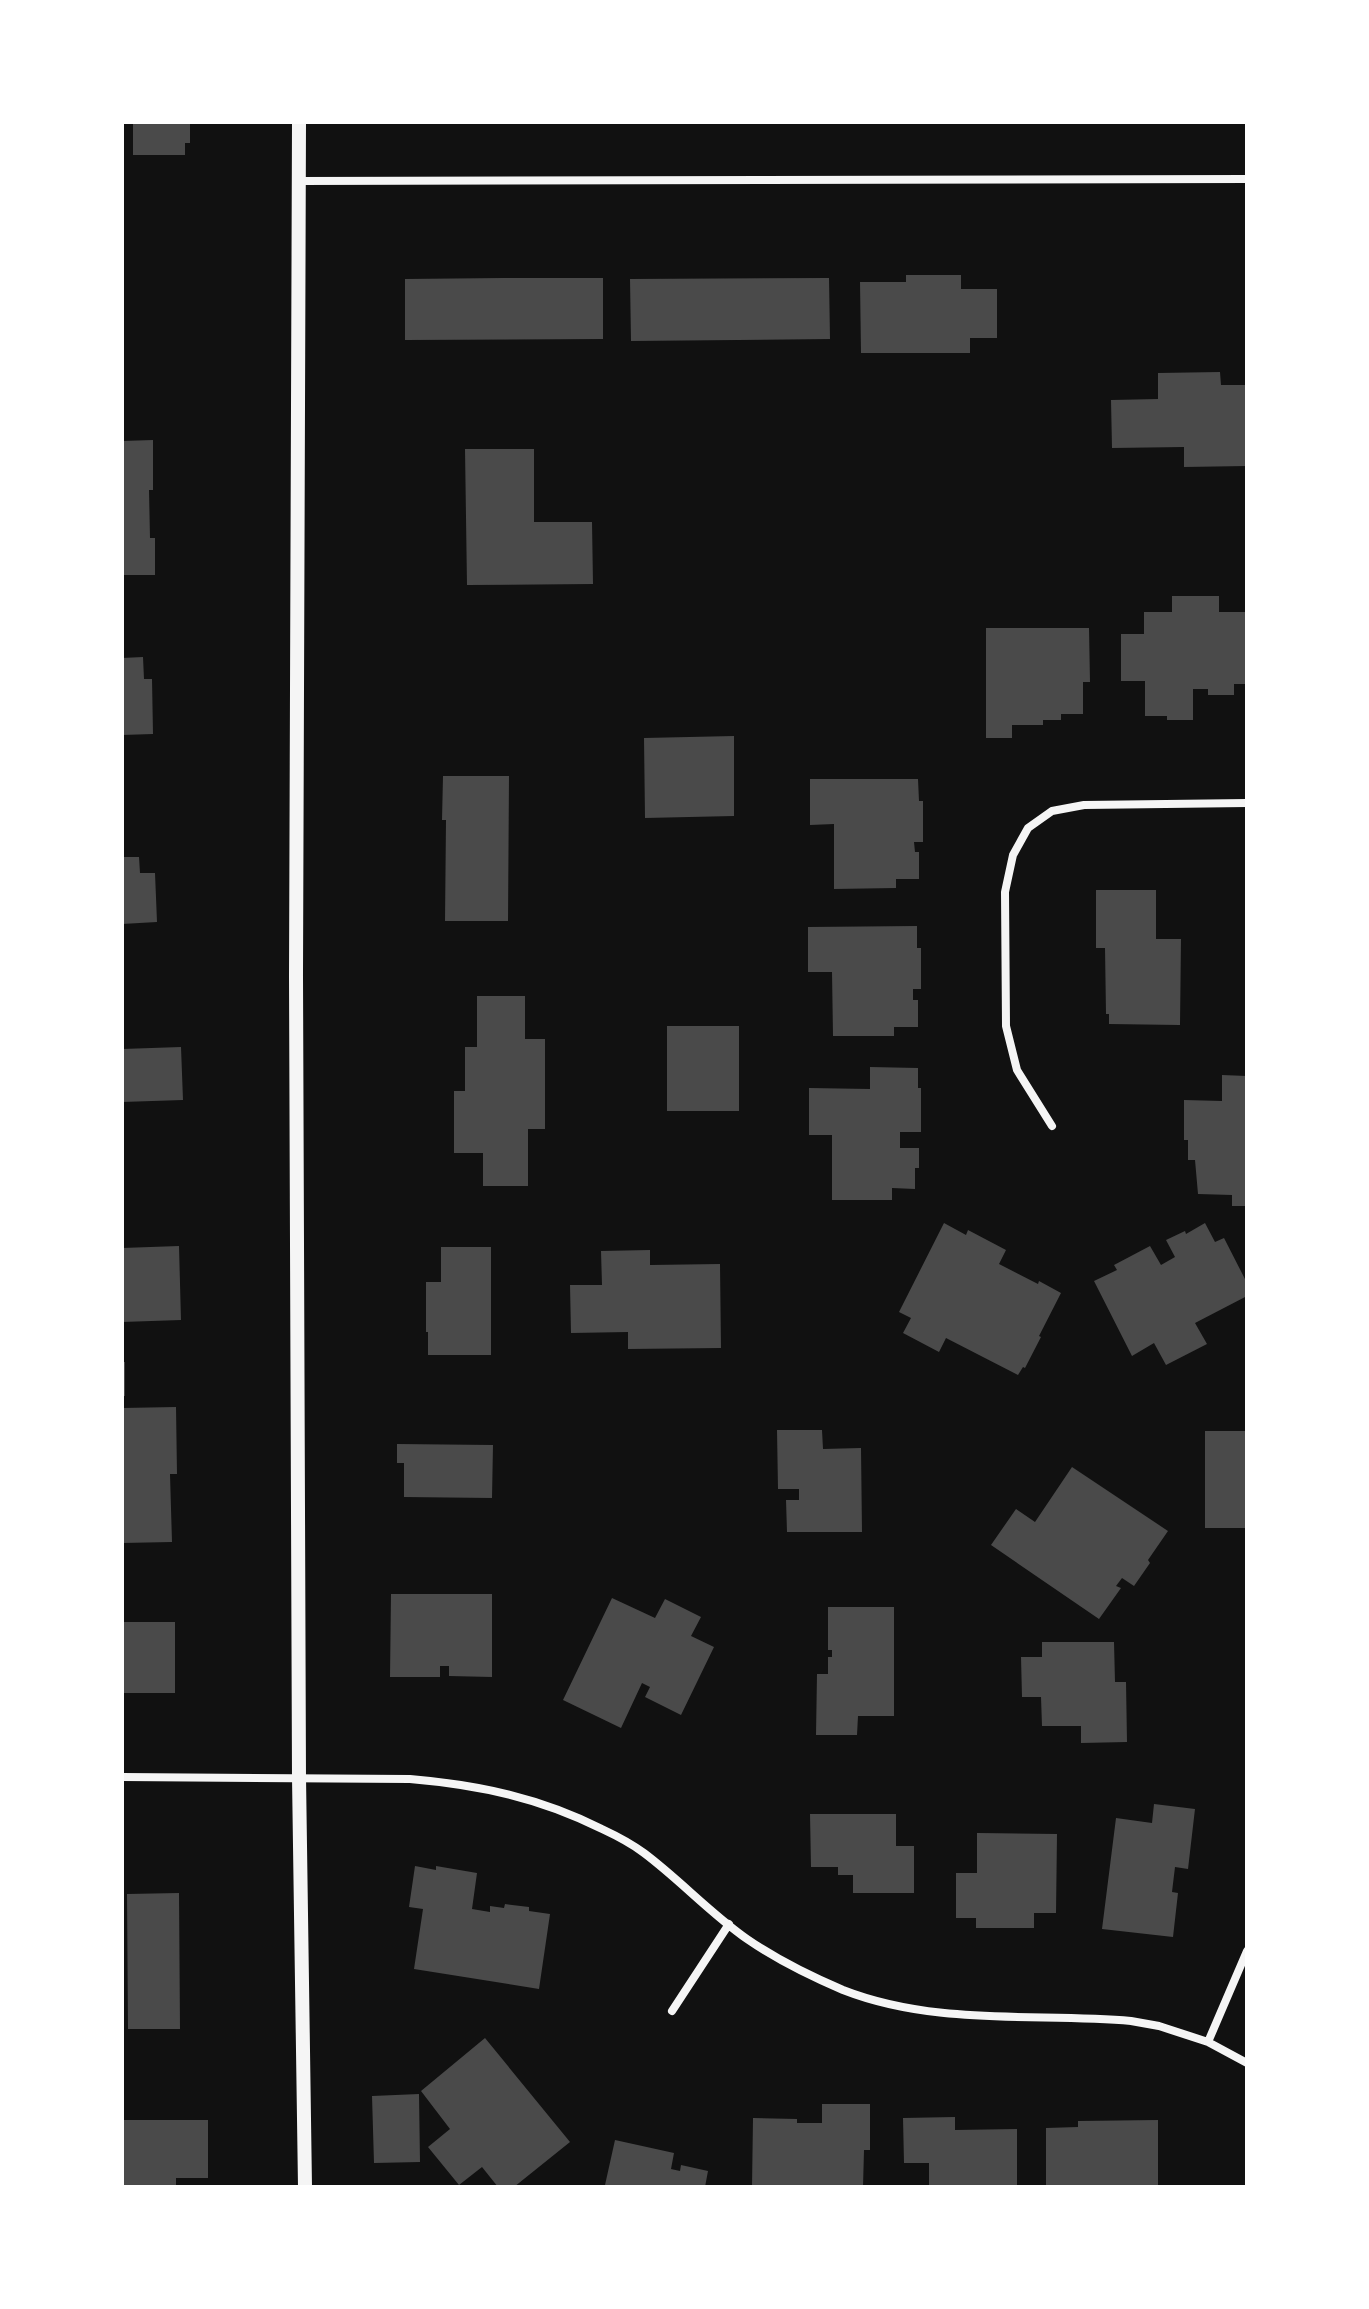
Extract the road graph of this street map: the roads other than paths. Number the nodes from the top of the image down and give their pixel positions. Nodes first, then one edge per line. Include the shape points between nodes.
1 (299, 122) edge
2 (1247, 179) edge
3 (299, 181) junction
4 (1247, 803) edge
5 (1052, 1126) dead end
6 (122, 1777) edge
7 (299, 1777) junction
8 (729, 1924) junction
9 (1247, 1951) edge
10 (672, 2011) dead end
11 (1208, 2042) junction
12 (1247, 2063) edge
13 (305, 2187) edge

1 - 3 street
2 - 3 street
3 - 7 street
4 - 5 street via 1084,805 1052,811 1028,828 1013,855 1005,892 1006,1026 1017,1070
6 - 7 street
7 - 8 street via 410,1779 523,1797 588,1822 643,1852
7 - 13 street
8 - 10 street
8 - 11 street via 783,1961 870,1999 954,2015 1131,2021
9 - 11 street
11 - 12 street

